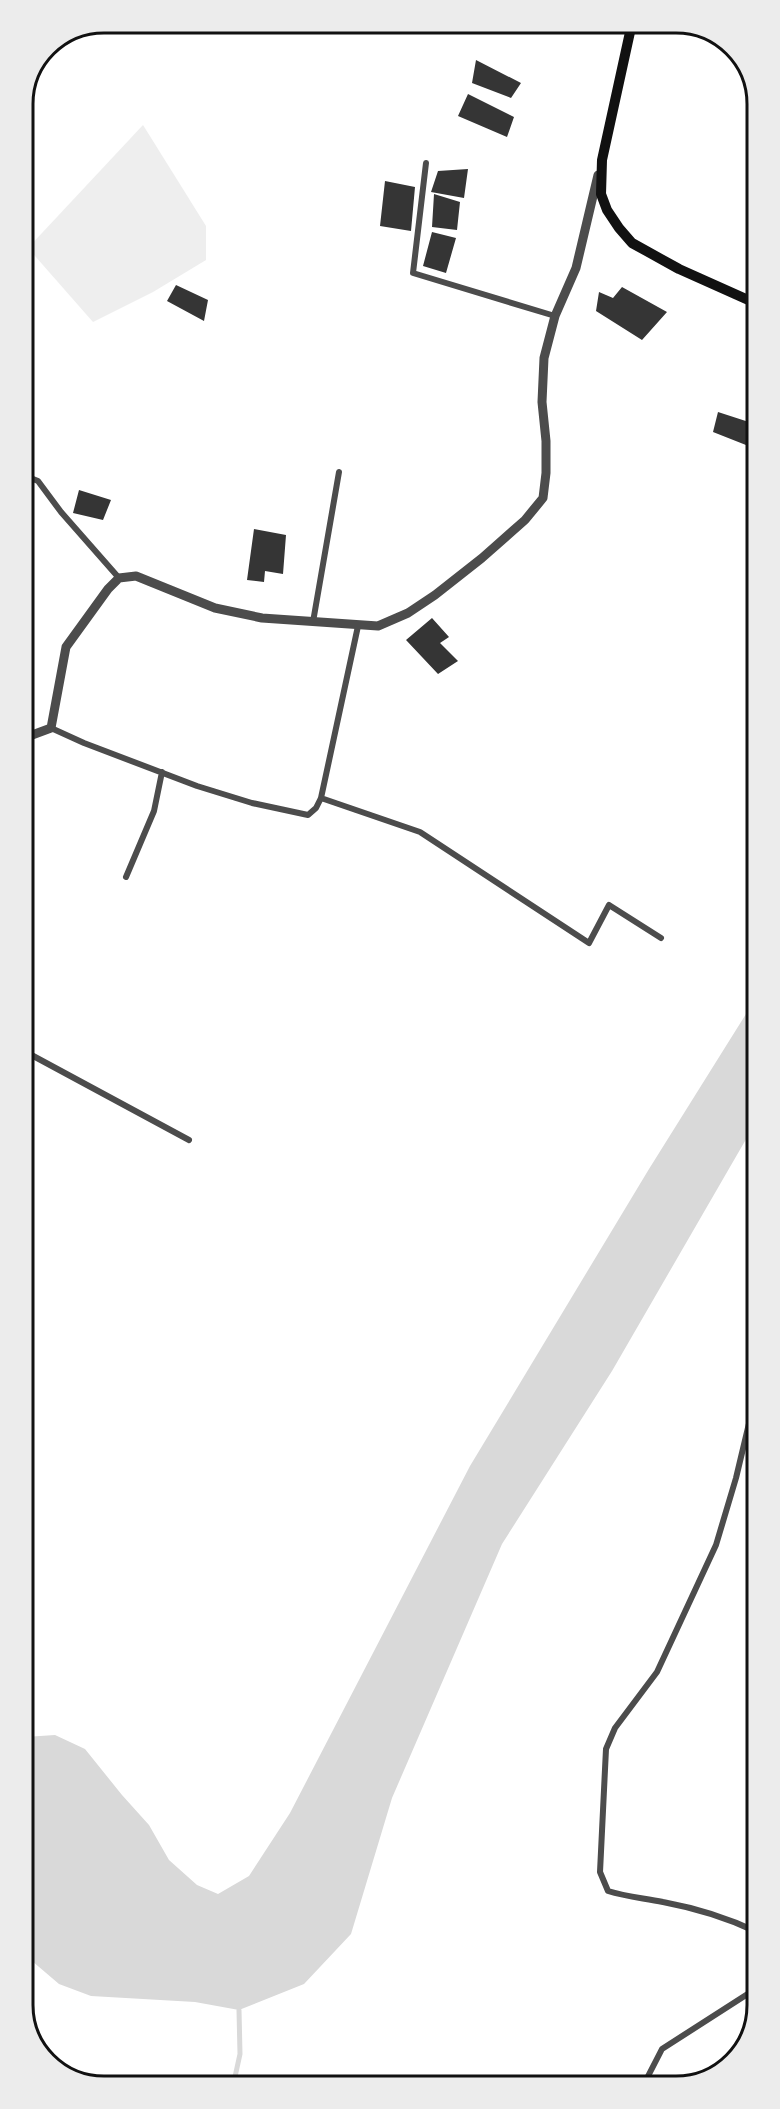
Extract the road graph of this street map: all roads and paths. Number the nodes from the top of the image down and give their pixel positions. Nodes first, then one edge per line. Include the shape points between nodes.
1 (630, 33) edge
2 (602, 160) junction
3 (426, 163) dead end
4 (747, 300) edge
5 (555, 316) junction
6 (339, 472) dead end
7 (33, 479) edge
8 (119, 578) junction
9 (313, 622) junction
10 (358, 626) junction
11 (51, 728) junction
12 (33, 735) edge
13 (162, 772) junction
14 (321, 798) junction
15 (126, 877) dead end
16 (661, 938) dead end
17 (33, 1056) edge
18 (189, 1140) dead end
19 (747, 1432) edge
20 (747, 1927) edge
21 (747, 1995) edge
22 (648, 2076) edge

1 - 2 main road
2 - 4 main road via 601,194 607,210 632,243
2 - 5 street via 576,268
3 - 5 street via 413,273
5 - 10 street via 544,358 543,498 483,558 435,595 378,626
6 - 9 street
7 - 8 street
8 - 9 street via 136,576 215,608 262,618
8 - 11 street via 66,647
9 - 10 street
10 - 14 street
11 - 12 street
11 - 13 street
13 - 14 street via 252,803 308,814
13 - 15 street via 154,811
14 - 16 street via 420,832 589,943 609,905
17 - 18 street
19 - 20 street via 716,1545 657,1672 615,1728 606,1749 600,1872 608,1891 664,1902
21 - 22 street via 662,2049

